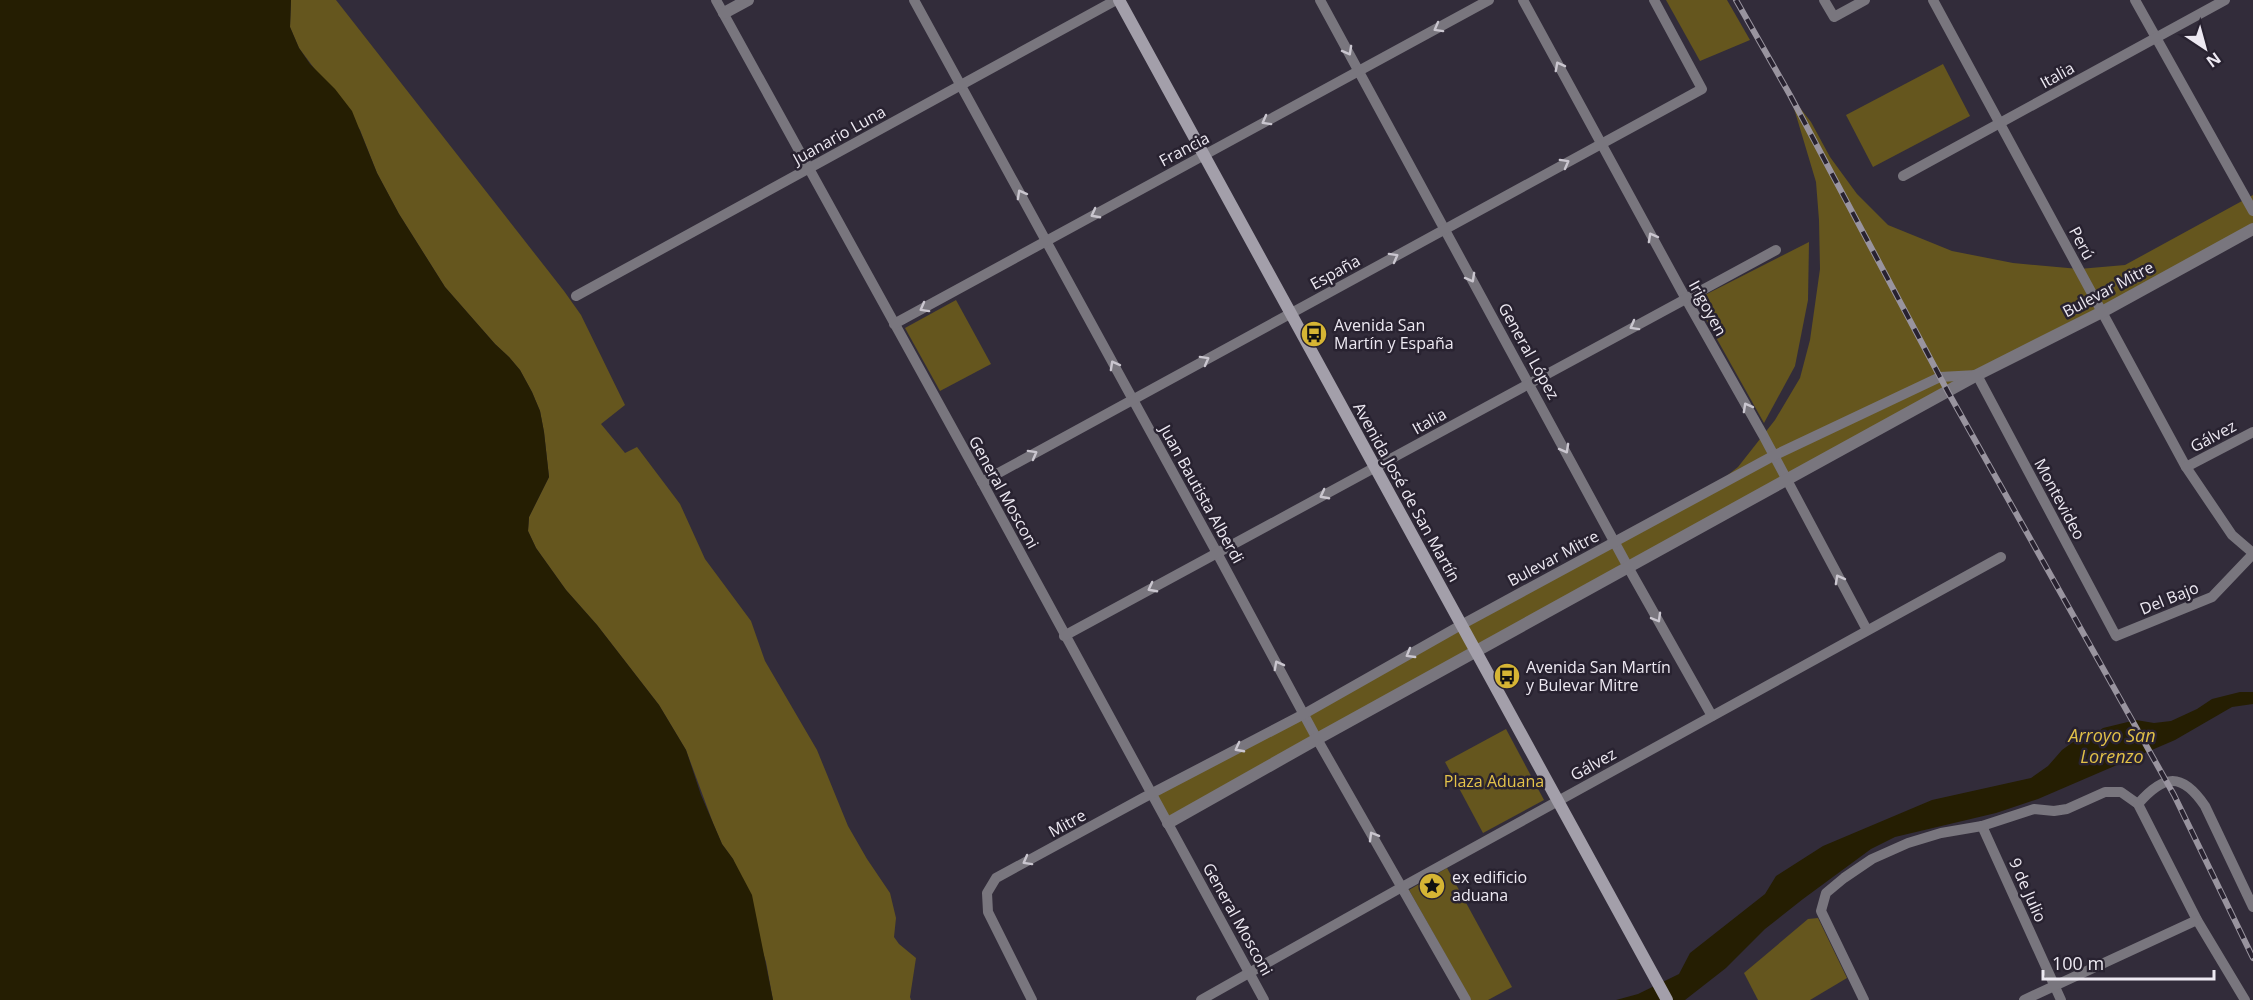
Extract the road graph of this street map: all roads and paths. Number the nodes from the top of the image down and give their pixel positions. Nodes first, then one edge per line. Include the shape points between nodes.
1 (716, 0) edge
2 (748, 0) edge
3 (914, 0) edge
4 (1117, 0) edge
5 (1320, 0) edge
6 (1489, 0) edge
7 (1523, 0) edge
8 (1654, 0) edge
9 (1824, 0) edge
10 (1864, 0) edge
11 (1933, 0) edge
12 (2135, 0) edge
13 (2225, 0) edge
14 (723, 13) junction
15 (2156, 38) junction
16 (1359, 71) junction
17 (961, 85) junction
18 (2000, 124) junction
19 (1601, 144) junction
20 (1204, 155) junction
21 (808, 168) junction
22 (1904, 176) dead end
23 (2250, 197) edge
24 (2253, 211) edge
25 (1445, 229) junction
26 (2253, 229) edge
27 (1046, 241) junction
28 (1776, 250) dead end
29 (576, 296) dead end
30 (1686, 299) junction
31 (2102, 312) junction
32 (1291, 313) junction
33 (894, 324) junction
34 (1977, 375) junction
35 (1530, 383) junction
36 (1133, 399) junction
37 (2253, 432) edge
38 (1773, 456) junction
39 (1375, 467) junction
40 (2186, 467) junction
41 (1786, 480) junction
42 (982, 482) junction
43 (1616, 543) junction
44 (1217, 553) junction
45 (2253, 554) edge
46 (2001, 556) dead end
47 (1628, 567) junction
48 (1461, 625) junction
49 (1867, 630) junction
50 (1064, 636) junction
51 (2116, 636) joint
52 (1476, 652) junction
53 (1304, 714) junction
54 (1712, 716) junction
55 (1317, 739) junction
56 (1153, 794) junction
57 (1557, 801) junction
58 (2138, 804) junction
59 (1168, 823) junction
60 (1982, 826) junction
61 (1402, 887) junction
62 (2253, 907) edge
63 (2197, 920) junction
64 (1250, 972) junction
65 (2055, 986) junction
66 (1032, 1000) edge
67 (1201, 1000) edge
68 (1264, 1000) edge
69 (1466, 1000) edge
70 (1667, 1000) edge
71 (1864, 1000) edge
72 (2024, 1000) edge
73 (2061, 1000) edge
74 (2245, 1000) edge

1 - 14 street, General Mosconi
2 - 14 street
3 - 17 street, Juan Bautista Alberdi
4 - 17 street, Juanario Luna
4 - 20 main road, Avenida José de San Martín
5 -> 16 street, General López
6 -> 16 street, Francia
19 -> 7 street, Irigoyen
8 - 19 street, España via 1702,89
9 - 10 street via 1834,17
11 - 18 street, Perú
12 - 15 street
13 - 15 street, Italia
14 - 21 street, General Mosconi
15 - 18 street, Italia
15 - 23 street
16 -> 20 street, Francia
16 - 25 street, General López
17 - 21 street, Juanario Luna
27 -> 17 street, Juan Bautista Alberdi
18 - 22 street, Italia
18 - 31 street, Perú
25 -> 19 street, España
30 -> 19 street, Irigoyen
20 -> 27 street, Francia
20 - 32 main road, Avenida José de San Martín
21 - 29 street, Juanario Luna
21 - 33 street, General Mosconi
23 - 24 street
32 -> 25 street, España
25 -> 35 street, General López
26 - 31 street, Bulevar Mitre
27 -> 33 street, Francia
36 -> 27 street, Juan Bautista Alberdi
28 - 30 street, Italia
30 -> 35 street, Italia
38 -> 30 street, Irigoyen
31 - 34 street, Bulevar Mitre
31 - 40 street, Perú
36 -> 32 street, España
32 - 39 main road, Avenida José de San Martín
33 - 42 street, General Mosconi
34 - 38 street, Bulevar Mitre via 1940,377
34 - 41 street, Bulevar Mitre
34 - 51 street, Montevideo
35 - 39 street, Italia
35 -> 43 street, General López
42 -> 36 street, España
36 - 44 street, Juan Bautista Alberdi
37 - 40 street, Gálvez
38 - 41 street, Irigoyen
38 - 43 street, Bulevar Mitre
39 -> 44 street, Italia
39 - 48 main road, Avenida José de San Martín
40 - 45 street, Perú via 2232,536
41 - 47 street, Bulevar Mitre
49 -> 41 street, Irigoyen
42 - 50 street, General Mosconi
43 - 47 street, General López
43 - 48 street, Bulevar Mitre
44 -> 50 street, Italia
53 -> 44 street, Juan Bautista Alberdi
45 - 51 street, Del Bajo via 2212,597
46 - 49 street, Gálvez
47 - 52 street, Bulevar Mitre
47 -> 54 street, General López
48 - 52 main road, Avenida José de San Martín
48 -> 53 street, Bulevar Mitre
49 - 54 street, Gálvez
50 - 56 street, General Mosconi
52 - 55 street, Bulevar Mitre
52 - 57 main road, Avenida José de San Martín
53 - 55 street, Juan Bautista Alberdi
53 -> 56 street, Bulevar Mitre
54 - 57 street, Gálvez
55 - 59 street, Bulevar Mitre
61 -> 55 street, Juan Bautista Alberdi
56 - 59 street, General Mosconi
56 -> 66 street, Mitre via 996,878 987,893 988,912
57 - 61 street, Gálvez
57 - 70 main road, Avenida José de San Martín
58 - 60 street via 2121,792 2105,792 2067,809 2034,809
58 - 62 street via 2157,785 2172,779 2196,793
58 - 63 street
59 - 64 street, General Mosconi
60 - 65 street, 9 de Julio
60 - 71 street via 1941,833 1872,859 1826,893 1821,911
61 - 64 street, Gálvez
61 - 69 street, Juan Bautista Alberdi
63 - 65 street
63 - 74 street
64 - 67 street, Gálvez
64 - 68 street, General Mosconi
65 - 72 street
65 - 73 street, 9 de Julio

